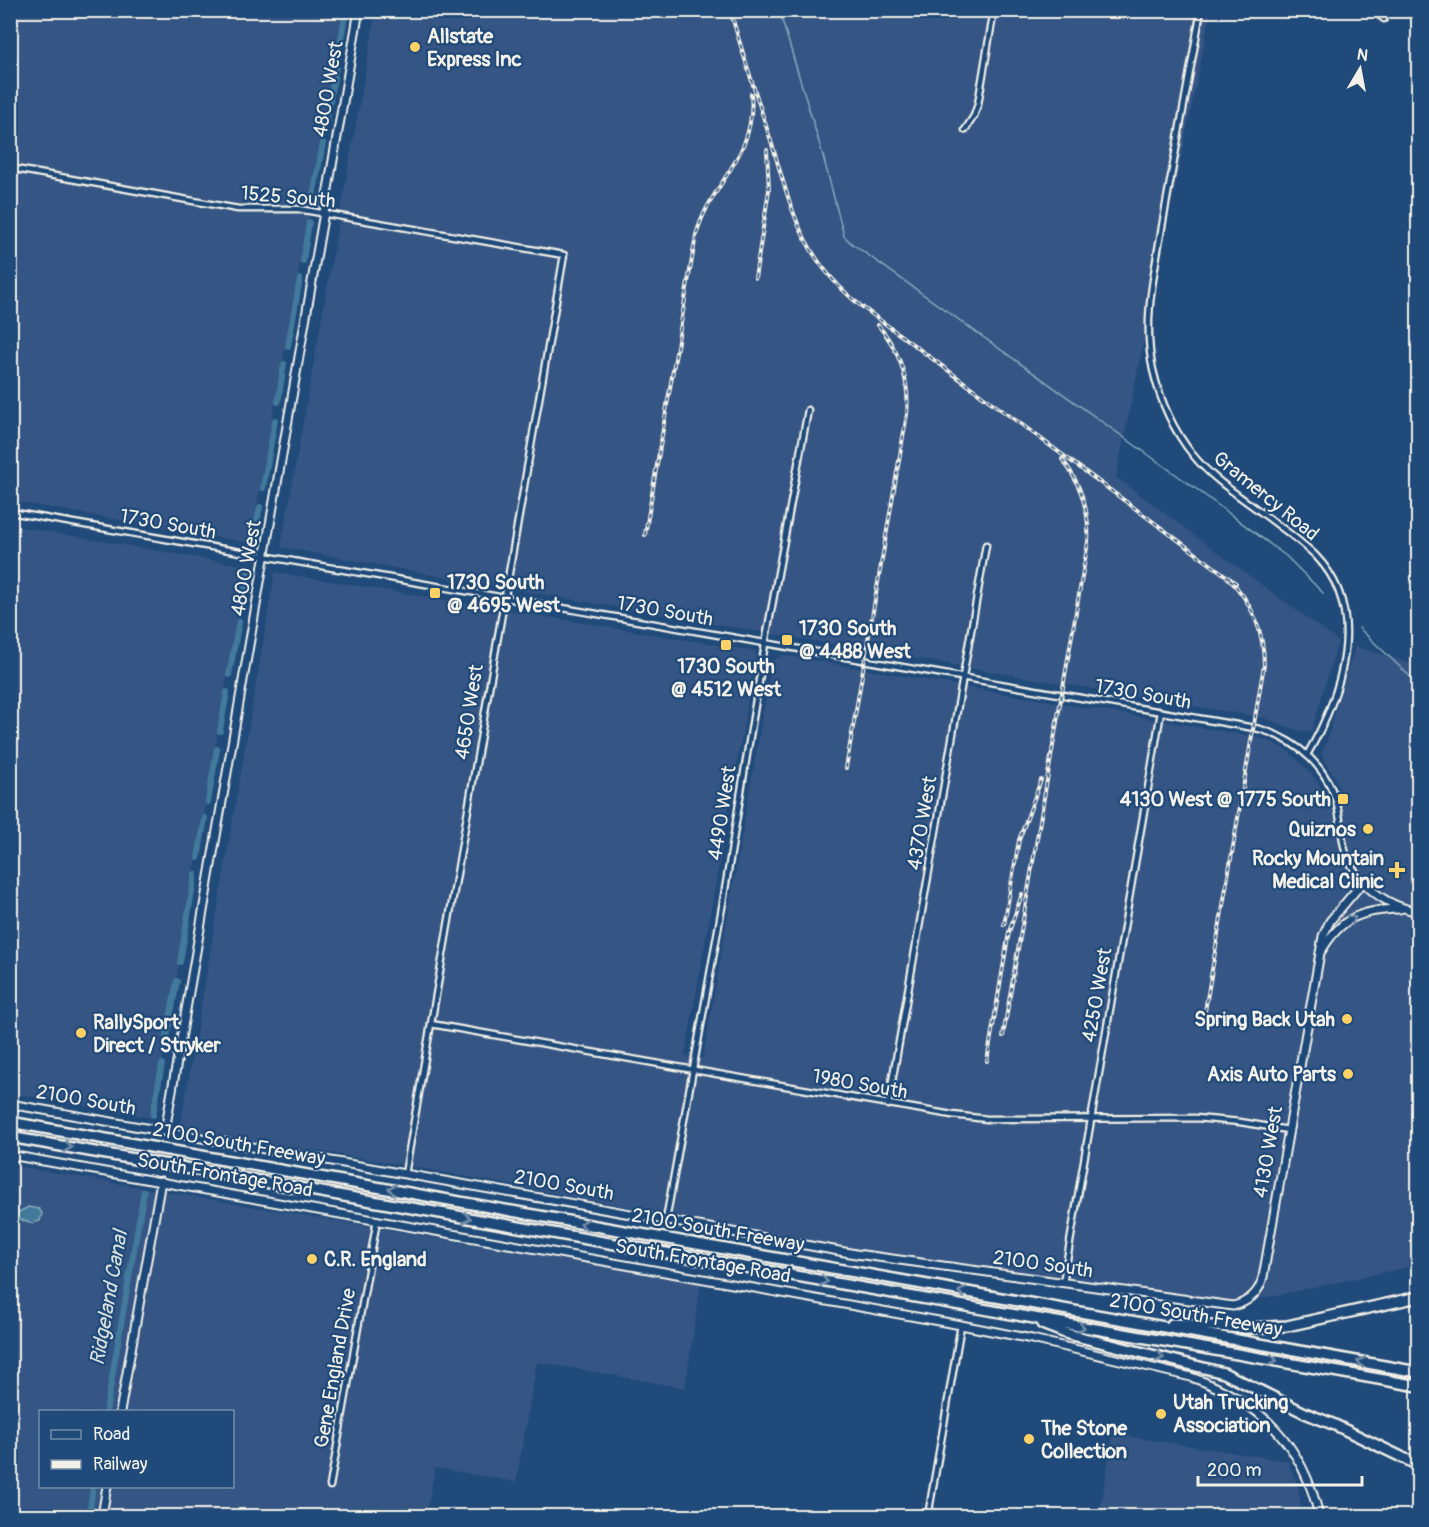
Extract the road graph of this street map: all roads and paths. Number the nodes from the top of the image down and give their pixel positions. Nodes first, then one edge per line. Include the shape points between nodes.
1 (359, 10) edge
2 (994, 10) edge
3 (1201, 10) edge
4 (1372, 10) edge
5 (1384, 19) dead end
6 (965, 130) dead end
7 (10, 168) edge
8 (325, 214) junction
9 (564, 255) joint
10 (808, 410) dead end
11 (10, 512) edge
12 (986, 545) dead end
13 (265, 556) junction
14 (503, 599) junction
15 (765, 644) junction
16 (962, 678) junction
17 (1161, 712) junction
18 (1307, 754) junction
19 (1364, 882) junction
20 (1405, 909) junction
21 (1419, 912) edge
22 (1318, 960) junction
23 (431, 1024) junction
24 (692, 1069) junction
25 (10, 1104) edge
26 (888, 1105) junction
27 (1091, 1119) junction
28 (10, 1122) edge
29 (1288, 1130) junction
30 (165, 1131) junction
31 (10, 1137) edge
32 (10, 1155) edge
33 (405, 1173) junction
34 (161, 1181) junction
35 (376, 1219) junction
36 (666, 1220) junction
37 (1063, 1283) junction
38 (1254, 1296) joint
39 (1416, 1298) edge
40 (1002, 1299) junction
41 (1023, 1316) junction
42 (961, 1325) junction
43 (1419, 1372) edge
44 (1419, 1386) edge
45 (120, 1410) edge
46 (1335, 1425) junction
47 (1419, 1465) edge
48 (1419, 1470) edge
49 (330, 1486) dead end
50 (107, 1488) edge
51 (102, 1516) edge
52 (928, 1516) edge
53 (1319, 1516) edge

1 - 8 street, 4800 West
2 - 6 street via 978,104
3 - 18 street, Gramercy Road via 1148,313 1152,369 1165,409 1194,457 1216,479 1316,556 1338,591 1346,624 1342,668 1323,726
4 - 5 street
7 - 8 street, 1525 South via 238,208 293,208
8 - 9 street, 1525 South
8 - 13 street, 4800 West
9 - 14 street, 4650 West
10 - 15 street, 4490 West
11 - 13 street, 1730 South
12 - 16 street, 4370 West
13 - 14 street, 1730 South
13 - 30 street, 4800 West
14 - 15 street, 1730 South
14 - 23 street, 4650 West
15 - 16 street, 1730 South
15 - 24 street, 4490 West
16 - 17 street, 1730 South
16 - 26 street, 4370 West
17 - 18 street, 1730 South via 1260,729 1285,738
17 - 27 street, 4250 West
18 - 19 street via 1333,791 1345,856
19 - 20 street via 1383,899
19 - 22 street, 4130 West via 1330,921
20 - 21 street
22 -> 20 street via 1337,928 1355,916
22 - 29 street, 4130 West
23 - 24 street, 1980 South
23 - 33 street, 4650 West
24 - 26 street, 1980 South
24 - 36 street, 4490 West
25 - 30 street, 2100 South
26 - 27 street, 1980 South via 987,1119
27 - 29 street, 1980 South via 1196,1118
27 - 37 street, 4250 West
40 -> 28 highway, 2100 South Freeway
29 - 38 street, 4130 West via 1263,1277
30 - 33 street, 2100 South
31 -> 41 highway, 2100 South Freeway
32 - 34 street, South Frontage Road
33 - 36 street, 2100 South
34 - 35 street, South Frontage Road
34 - 45 street
35 - 42 street, South Frontage Road
35 - 49 street, Gene England Drive
36 - 37 street, 2100 South via 866,1256
37 - 38 street, 2100 South via 1223,1305 1240,1304
39 - 40 highway via 1287,1326 1250,1328 1162,1323
43 -> 40 highway, 2100 South Freeway
41 -> 44 highway, 2100 South Freeway
41 -> 46 highway via 1068,1334 1224,1373
42 - 52 street
42 - 53 street, South Frontage Road via 1191,1377 1236,1396 1256,1409 1288,1444 1307,1478
46 - 47 highway
46 - 48 highway
50 - 51 street

